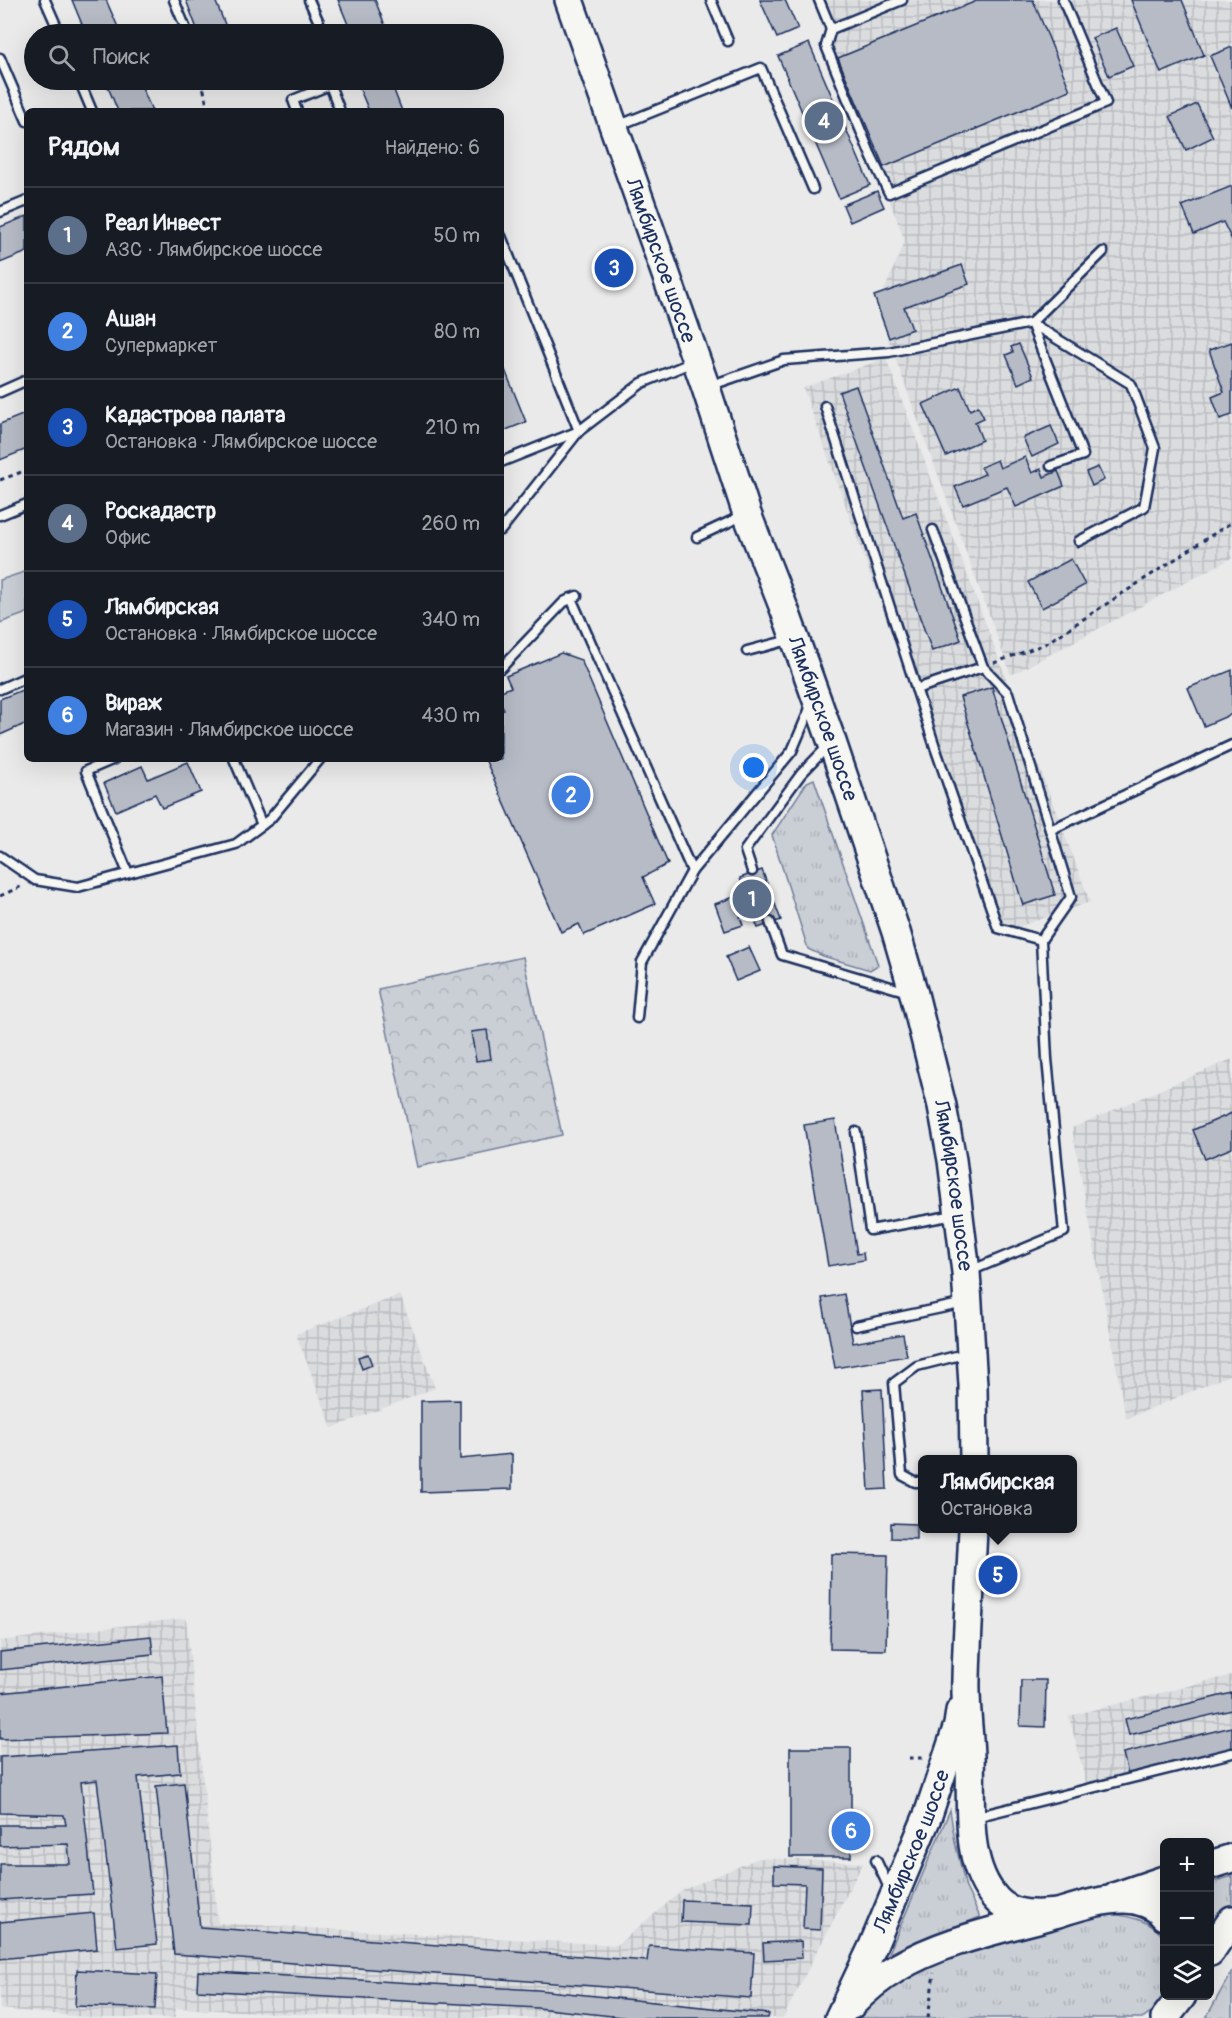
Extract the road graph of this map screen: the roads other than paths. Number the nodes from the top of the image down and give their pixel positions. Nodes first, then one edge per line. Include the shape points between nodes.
1 (45, 0) edge
2 (174, 0) edge
3 (309, 0) edge
4 (569, 0) edge
5 (711, 0) edge
6 (819, 0) edge
7 (902, 0) edge
8 (1063, 0) edge
9 (56, 24) edge
10 (184, 24) edge
11 (320, 24) edge
12 (831, 30) junction
13 (728, 41) dead end
14 (0, 58) edge
15 (84, 90) edge
16 (318, 90) edge
17 (332, 90) edge
18 (91, 108) edge
19 (296, 108) edge
20 (339, 108) edge
21 (24, 114) edge
22 (613, 128) junction
23 (813, 189) dead end
24 (24, 202) edge
25 (0, 212) edge
26 (504, 243) edge
27 (1103, 252) dead end
28 (1031, 323) junction
29 (696, 361) junction
30 (24, 381) edge
31 (706, 388) junction
32 (0, 392) edge
33 (825, 406) dead end
34 (579, 430) junction
35 (504, 461) edge
36 (1051, 466) dead end
37 (24, 505) edge
38 (747, 514) junction
39 (0, 515) edge
40 (504, 526) edge
41 (933, 530) dead end
42 (697, 537) dead end
43 (1079, 542) dead end
44 (794, 639) junction
45 (747, 651) dead end
46 (504, 665) edge
47 (983, 667) junction
48 (24, 678) edge
49 (0, 689) edge
50 (916, 689) junction
51 (815, 696) junction
52 (832, 742) junction
53 (1232, 745) edge
54 (107, 762) edge
55 (235, 762) edge
56 (318, 762) edge
57 (262, 825) junction
58 (1050, 830) junction
59 (0, 856) edge
60 (692, 871) junction
61 (752, 871) dead end
62 (128, 873) junction
63 (770, 922) dead end
64 (1041, 940) junction
65 (914, 994) junction
66 (637, 1018) dead end
67 (856, 1132) dead end
68 (958, 1214) junction
69 (966, 1272) junction
70 (968, 1302) junction
71 (856, 1326) dead end
72 (971, 1352) junction
73 (975, 1455) edge
74 (918, 1482) edge
75 (973, 1533) edge
76 (966, 1681) junction
77 (1232, 1753) edge
78 (972, 1818) junction
79 (1232, 1858) edge
80 (876, 1860) dead end
81 (1214, 1863) edge
82 (1160, 1881) edge
83 (894, 1898) junction
84 (1097, 1902) junction
85 (1160, 1912) edge
86 (1058, 1913) junction
87 (1232, 1920) edge
88 (1213, 1946) edge
89 (841, 2018) edge

1 - 9 lane
2 - 10 lane
3 - 11 lane
4 - 22 main road, Лямбирское шоссе
5 - 13 lane
6 - 12 lane
7 - 12 lane
8 - 12 lane via 1106,103 889,193 826,46
14 - 21 lane
15 - 18 lane
16 - 19 lane via 293,100
17 - 20 lane
22 - 23 lane via 761,68
22 - 29 main road, Лямбирское шоссе
24 - 25 lane
26 - 34 lane
27 - 28 lane
28 - 31 lane via 889,352 784,360
28 - 36 lane via 1083,455
28 - 43 lane via 1131,384 1155,448 1144,507
29 - 31 main road, Лямбирское шоссе
29 - 34 lane via 642,383
30 - 32 lane
31 - 38 main road, Лямбирское шоссе
33 - 50 lane
34 - 35 lane
34 - 40 lane
37 - 39 lane
38 - 42 lane
38 - 44 main road, Лямбирское шоссе
41 - 47 lane
44 - 45 lane
44 - 51 main road, Лямбирское шоссе
46 - 60 lane via 564,602 574,597
47 - 50 lane
47 - 58 lane via 1008,693
48 - 49 lane
50 - 64 lane via 998,928
51 - 52 main road, Лямбирское шоссе
51 - 60 lane via 792,751
52 - 61 lane via 801,774 745,850
52 - 65 main road, Лямбирское шоссе
53 - 58 lane
54 - 62 lane via 86,771
55 - 57 lane
56 - 57 lane
57 - 62 lane via 236,844
58 - 64 lane via 1071,897
59 - 62 lane via 35,880 78,887
60 - 66 lane via 642,962
63 - 65 lane via 782,956
64 - 69 lane via 1047,1059 1064,1232
65 - 68 main road, Лямбирское шоссе via 942,1106
67 - 68 lane via 870,1230
68 - 69 main road, Лямбирское шоссе
69 - 70 main road, Лямбирское шоссе
70 - 71 lane
70 - 72 main road, Лямбирское шоссе
72 - 73 main road, Лямбирское шоссе
72 - 74 lane via 917,1366 894,1383 902,1475
75 - 76 main road, Лямбирское шоссе
76 - 78 main road, Лямбирское шоссе
76 - 83 main road, Лямбирское шоссе via 958,1725 928,1815
77 - 78 lane
78 - 86 main road, Лямбирское шоссе via 977,1862 998,1902 1034,1915
79 - 81 main road
80 - 83 lane
82 - 84 main road
83 - 89 main road, Лямбирское шоссе
84 - 85 main road via 1125,1899 1143,1902
84 - 86 main road
86 - 89 main road via 929,1952 872,1985
87 - 88 main road

